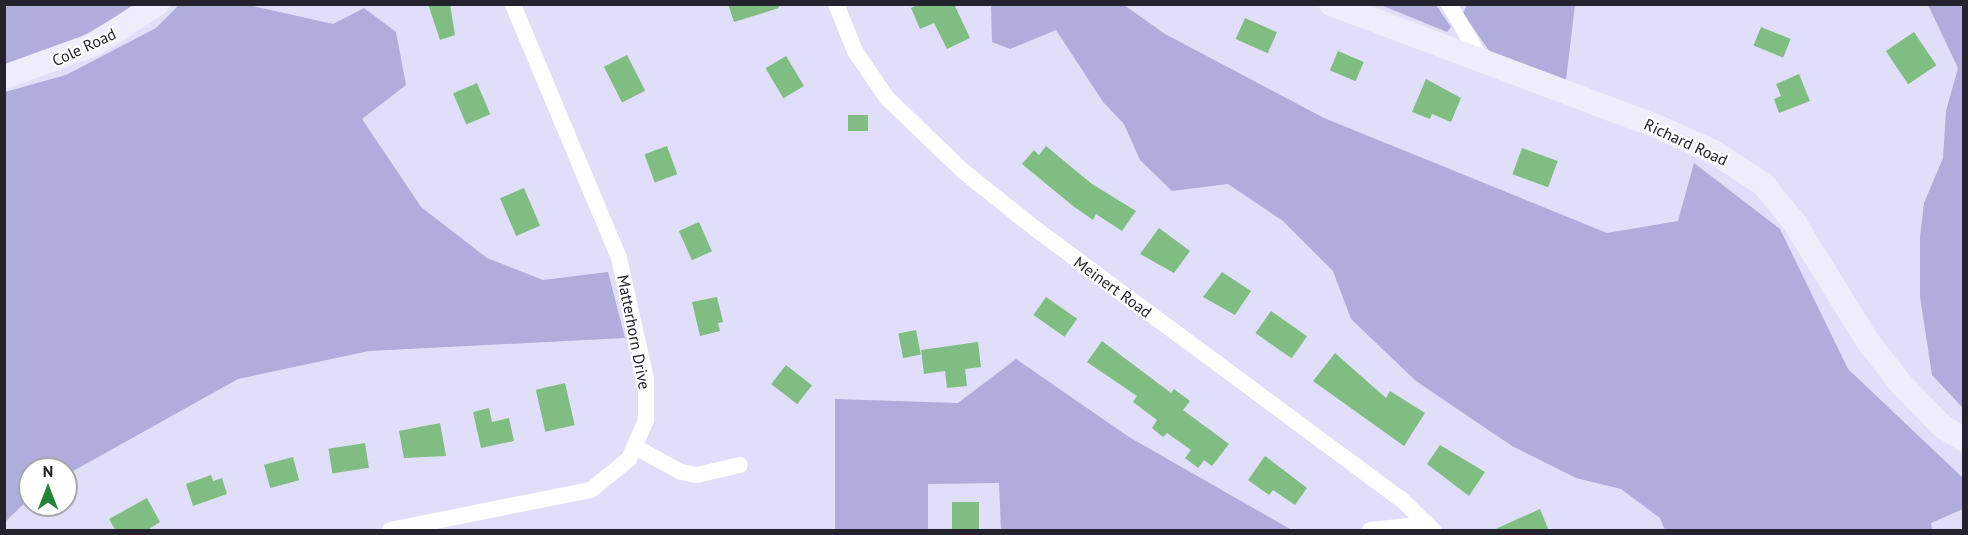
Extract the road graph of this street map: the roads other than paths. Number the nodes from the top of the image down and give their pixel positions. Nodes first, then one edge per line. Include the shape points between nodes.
1 (157, 4) edge
2 (513, 4) edge
3 (836, 4) edge
4 (1331, 4) edge
5 (1449, 4) edge
6 (1482, 61) junction
7 (4, 77) edge
8 (1964, 440) edge
9 (635, 447) junction
10 (740, 465) dead end
11 (1430, 528) edge
12 (390, 531) edge
13 (1370, 531) edge

1 - 7 street, Cole Road via 95,44
2 - 9 street, Matterhorn Drive via 627,283 647,394 646,420
3 - 11 street, Meinert Road via 855,51 887,98 963,171 1401,499
4 - 6 street, Richard Road
5 - 6 street
6 - 8 street, Richard Road via 1712,151 1763,183 1794,222 1867,340 1901,384 1942,426
9 - 10 street via 681,472 698,475
9 - 12 street, Matterhorn Drive via 621,468 591,490
11 - 13 street

